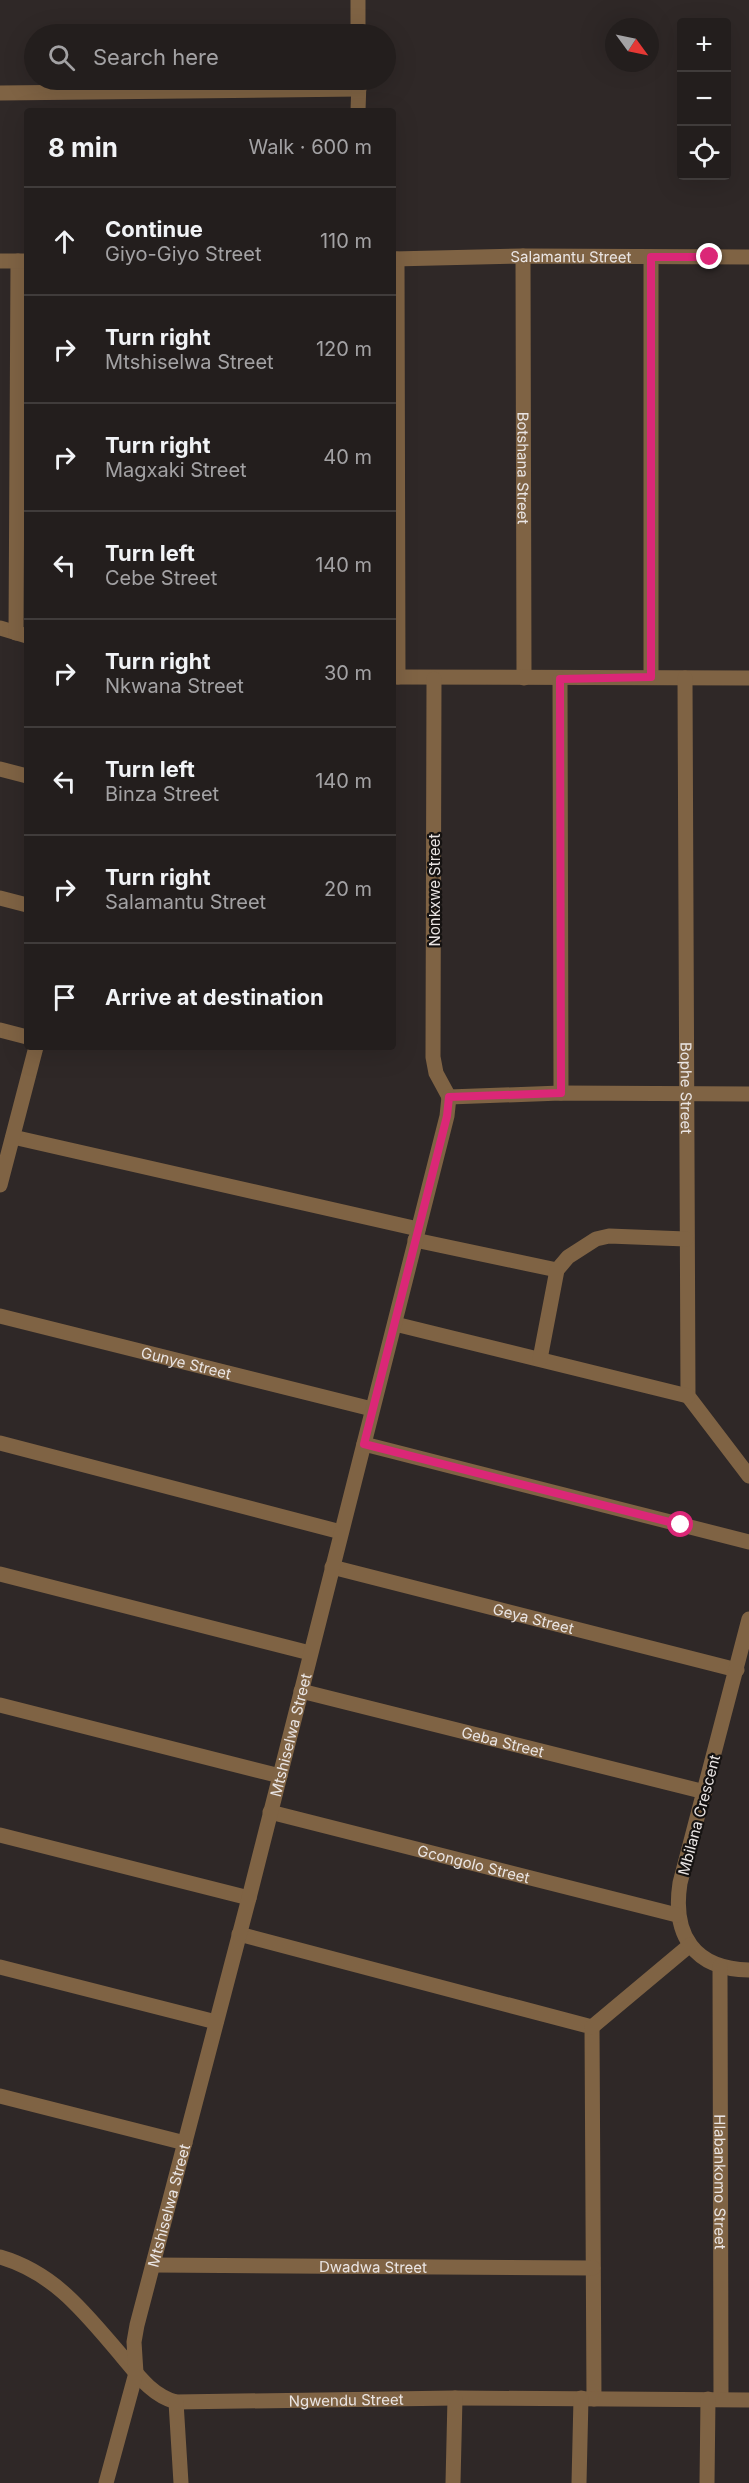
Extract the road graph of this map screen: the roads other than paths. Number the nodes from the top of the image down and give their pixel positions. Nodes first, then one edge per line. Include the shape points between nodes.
1 (358, 0) edge
2 (358, 24) edge
3 (120, 90) edge
4 (359, 90) edge
5 (0, 93) edge
6 (358, 108) edge
7 (523, 256) junction
8 (651, 257) junction
9 (749, 258) edge
10 (396, 259) edge
11 (0, 261) edge
12 (23, 261) edge
13 (0, 628) edge
14 (22, 634) edge
15 (396, 677) edge
16 (651, 677) junction
17 (524, 678) junction
18 (686, 678) junction
19 (749, 678) edge
20 (434, 679) junction
21 (560, 679) junction
22 (0, 769) edge
23 (24, 775) edge
24 (0, 898) edge
25 (24, 904) edge
26 (0, 1030) edge
27 (24, 1036) edge
28 (35, 1050) edge
29 (687, 1092) junction
30 (561, 1093) junction
31 (749, 1094) edge
32 (449, 1097) junction
33 (13, 1137) junction
34 (3, 1161) edge
35 (0, 1185) edge
36 (416, 1234) junction
37 (686, 1239) junction
38 (557, 1270) junction
39 (0, 1316) edge
40 (395, 1324) junction
41 (540, 1359) junction
42 (688, 1396) junction
43 (372, 1409) junction
44 (0, 1443) edge
45 (364, 1444) junction
46 (749, 1476) edge
47 (341, 1532) junction
48 (749, 1542) edge
49 (332, 1567) junction
50 (0, 1574) edge
51 (749, 1619) edge
52 (310, 1653) junction
53 (736, 1670) junction
54 (301, 1691) junction
55 (0, 1705) edge
56 (280, 1776) junction
57 (705, 1792) junction
58 (270, 1812) junction
59 (0, 1835) edge
60 (249, 1898) junction
61 (678, 1915) junction
62 (239, 1934) junction
63 (690, 1945) junction
64 (720, 1966) junction
65 (0, 1967) edge
66 (749, 1970) edge
67 (216, 2022) junction
68 (592, 2027) junction
69 (0, 2096) edge
70 (185, 2143) junction
71 (0, 2257) edge
72 (154, 2265) junction
73 (593, 2268) junction
74 (136, 2373) junction
75 (455, 2398) junction
76 (587, 2398) junction
77 (714, 2399) junction
78 (749, 2400) edge
79 (176, 2402) junction
80 (106, 2483) edge
81 (181, 2483) edge
82 (453, 2483) edge
83 (579, 2483) edge
84 (707, 2483) edge

1 - 2 street
3 - 5 street
4 - 6 street
7 - 8 street, Salamantu Street
7 - 10 street, Salamantu Street
7 - 17 street, Botshana Street
8 - 9 street, Salamantu Street
8 - 16 street
11 - 12 street
12 - 14 street
13 - 14 street
15 - 20 street
16 - 18 street
16 - 21 street
17 - 20 street
17 - 21 street
18 - 19 street
18 - 29 street, Bophe Street
20 - 32 street, Nonkxwe Street via 433,1058
21 - 30 street
22 - 23 street
24 - 25 street
26 - 27 street
28 - 33 street
29 - 30 street
29 - 31 street
29 - 37 street, Bophe Street
30 - 32 street
32 - 36 street, Mtshiselwa Street
33 - 34 street
33 - 36 street
34 - 35 street
36 - 38 street
36 - 40 street, Mtshiselwa Street
37 - 38 street via 596,1239 568,1257
37 - 42 street, Bophe Street
38 - 41 street
39 - 43 street, Gunye Street
40 - 41 street
40 - 43 street, Mtshiselwa Street
41 - 42 street
42 - 46 street
43 - 45 street, Mtshiselwa Street
44 - 47 street
45 - 47 street, Mtshiselwa Street
45 - 48 street
47 - 49 street, Mtshiselwa Street
49 - 52 street, Mtshiselwa Street
49 - 53 street, Geya Street
50 - 52 street
51 - 53 street, Mbilana Crescent
52 - 54 street, Mtshiselwa Street
53 - 57 street, Mbilana Crescent
54 - 56 street, Mtshiselwa Street
54 - 57 street, Geba Street
55 - 56 street
56 - 58 street, Mtshiselwa Street
57 - 61 street, Mbilana Crescent via 680,1883
58 - 60 street, Mtshiselwa Street
58 - 61 street, Gcongolo Street
59 - 60 street
60 - 62 street, Mtshiselwa Street
61 - 63 street, Mbilana Crescent
62 - 67 street, Mtshiselwa Street
62 - 68 street
63 - 64 street
63 - 68 street
64 - 66 street
64 - 77 street, Hlabankomo Street
65 - 67 street
67 - 70 street, Mtshiselwa Street
68 - 73 street
69 - 70 street
70 - 72 street, Mtshiselwa Street
71 - 74 street via 30,2267 53,2282 84,2311
72 - 73 street, Dwadwa Street
72 - 74 street, Mtshiselwa Street via 134,2342
73 - 76 street
74 - 79 street via 163,2398
74 - 80 street, Mtshiselwa Street
75 - 76 street, Ngwendu Street
75 - 79 street, Ngwendu Street
75 - 82 street
76 - 77 street, Ngwendu Street
76 - 83 street
77 - 78 street, Ngwendu Street
77 - 84 street, Hlabankomo Street
79 - 81 street

